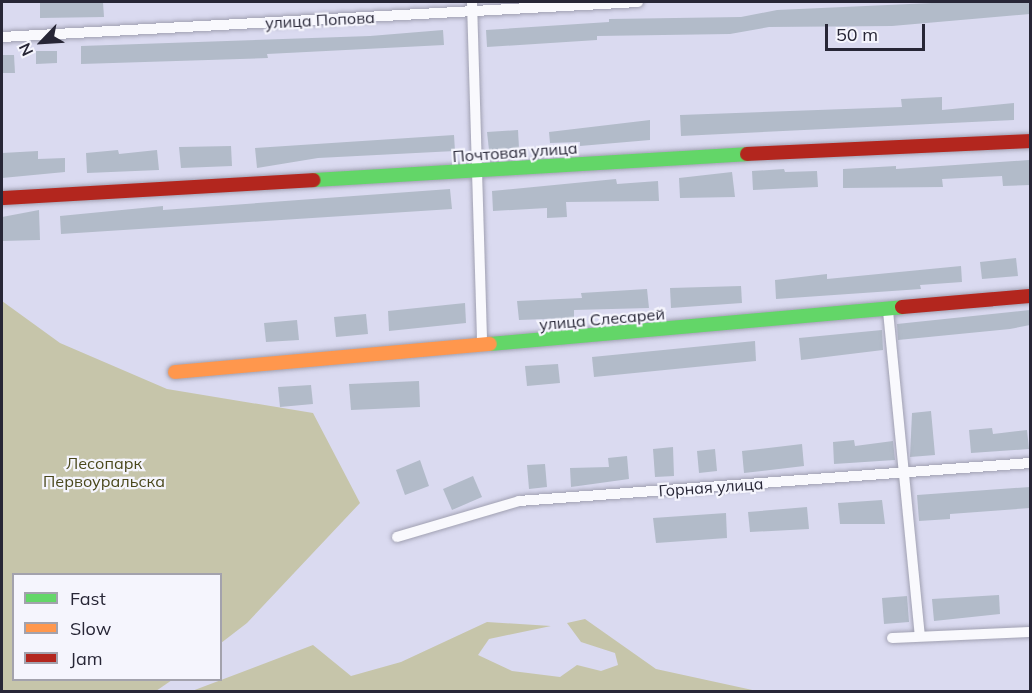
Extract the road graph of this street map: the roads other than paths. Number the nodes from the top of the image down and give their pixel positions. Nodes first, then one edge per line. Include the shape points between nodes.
1 (638, 2) edge
2 (471, 7) edge
3 (2, 38) edge
4 (1030, 141) edge
5 (475, 171) junction
6 (2, 198) edge
7 (1030, 296) edge
8 (888, 310) junction
9 (482, 346) junction
10 (175, 372) dead end
11 (1030, 463) edge
12 (904, 473) junction
13 (397, 537) dead end
14 (1030, 632) edge
15 (920, 635) junction
16 (892, 638) dead end

1 - 2 street, улица Попова
2 - 3 street, улица Попова
2 - 5 street
4 - 5 street, Почтовая улица
5 - 6 street, Почтовая улица
5 - 9 street
7 - 8 street, улица Слесарей
8 - 9 street, улица Слесарей
8 - 12 street
9 - 10 street, улица Слесарей
11 - 12 street, Горная улица
12 - 13 street, Горная улица via 519,501
12 - 15 street
14 - 15 street
15 - 16 street

